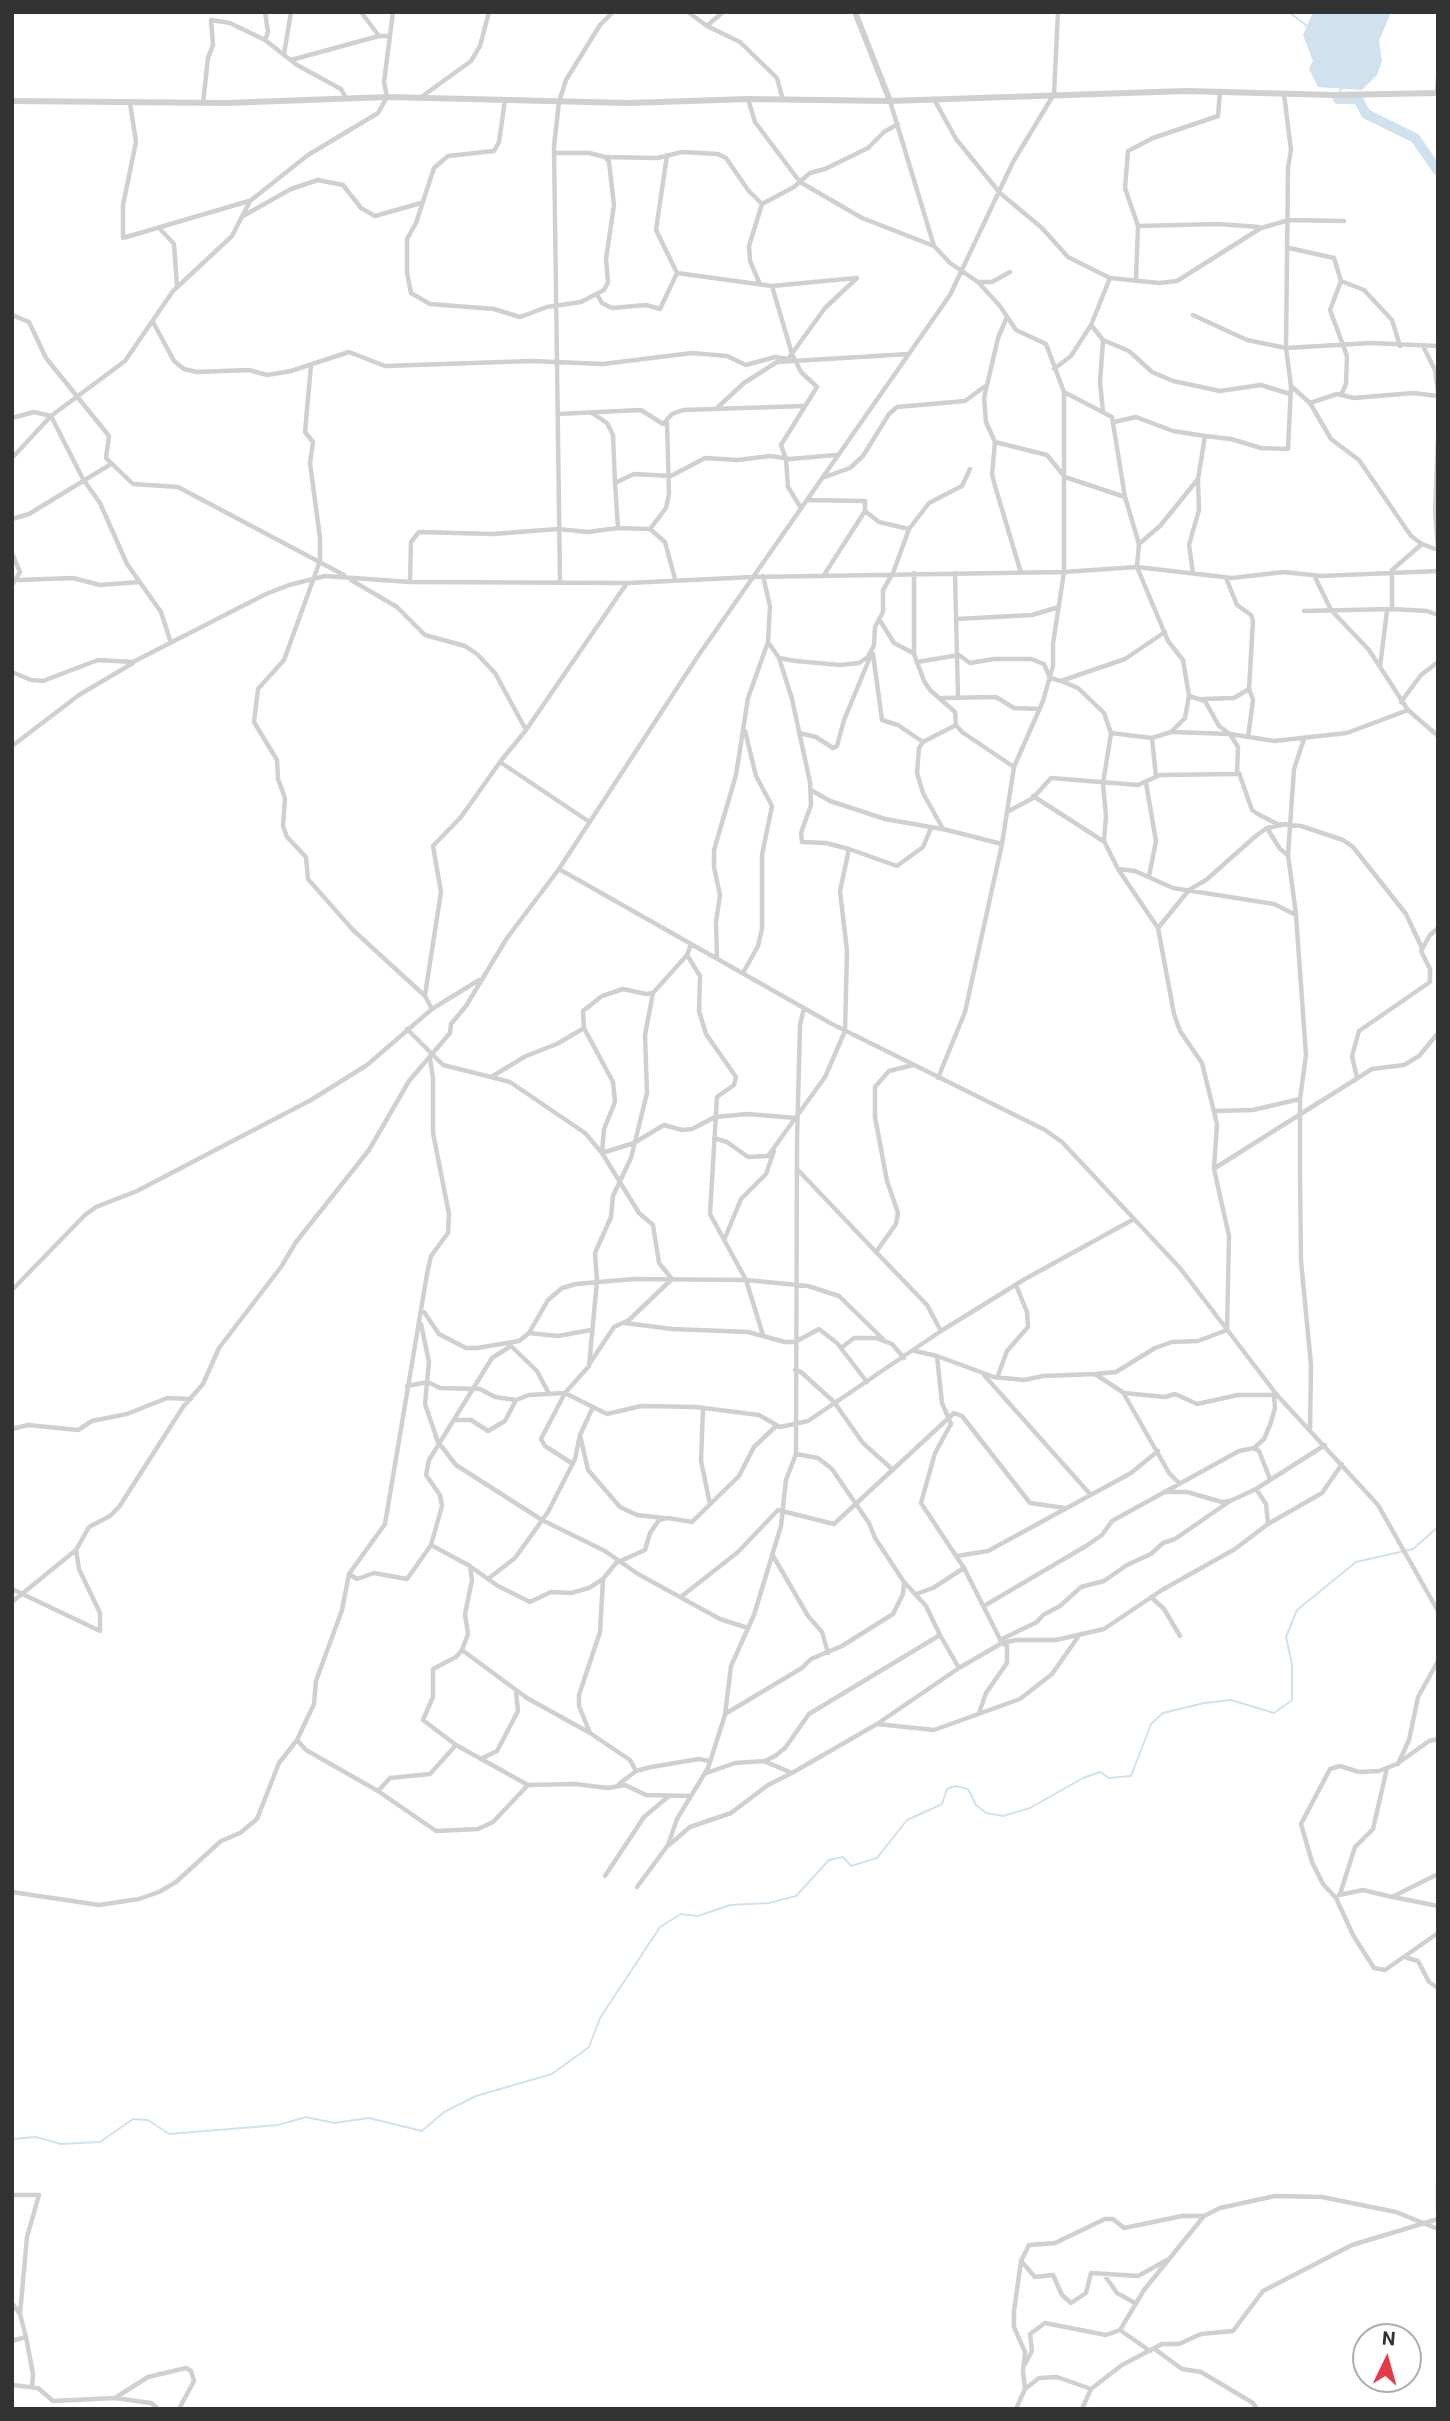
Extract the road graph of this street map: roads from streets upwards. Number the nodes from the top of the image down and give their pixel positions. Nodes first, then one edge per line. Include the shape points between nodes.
1 (265, 12) edge
2 (291, 12) edge
3 (361, 12) edge
4 (393, 12) edge
5 (489, 12) edge
6 (613, 12) edge
7 (688, 12) edge
8 (723, 12) edge
9 (855, 12) edge
10 (1058, 12) edge
11 (707, 26) junction
12 (379, 36) junction
13 (390, 36) junction
14 (265, 40) junction
15 (284, 54) junction
16 (291, 60) junction
17 (1438, 77) edge
18 (1220, 91) junction
19 (1437, 93) edge
20 (1054, 94) junction
21 (1284, 94) junction
22 (387, 97) junction
23 (346, 98) junction
24 (419, 98) junction
25 (934, 98) junction
26 (748, 99) junction
27 (505, 100) junction
28 (12, 101) edge
29 (783, 101) junction
30 (890, 101) junction
31 (559, 102) junction
32 (130, 103) junction
33 (203, 103) junction
34 (898, 124) junction
35 (554, 153) junction
36 (667, 156) junction
37 (605, 157) junction
38 (800, 182) junction
39 (1000, 193) junction
40 (250, 201) junction
41 (421, 203) junction
42 (762, 204) junction
43 (243, 216) junction
44 (1289, 220) junction
45 (1344, 220) dead end
46 (1138, 226) junction
47 (1261, 228) junction
48 (161, 229) junction
49 (934, 246) junction
50 (1289, 248) junction
51 (963, 271) junction
52 (1010, 272) dead end
53 (677, 273) junction
54 (1110, 278) junction
55 (1136, 279) junction
56 (1341, 281) junction
57 (759, 282) junction
58 (978, 282) junction
59 (772, 286) junction
60 (177, 287) junction
61 (598, 296) junction
62 (556, 305) junction
63 (12, 315) edge
64 (1193, 315) dead end
65 (1007, 317) junction
66 (153, 322) junction
67 (1091, 325) junction
68 (1103, 340) junction
69 (1343, 345) junction
70 (1400, 346) junction
71 (1438, 346) edge
72 (1423, 347) junction
73 (1286, 348) junction
74 (909, 354) junction
75 (791, 357) junction
76 (558, 363) junction
77 (311, 365) junction
78 (1054, 369) junction
79 (985, 386) junction
80 (1291, 386) junction
81 (1064, 392) junction
82 (1290, 394) junction
83 (1438, 394) edge
84 (1341, 395) junction
85 (79, 398) junction
86 (1310, 403) junction
87 (803, 406) junction
88 (717, 408) junction
89 (1103, 412) junction
90 (558, 414) junction
91 (592, 414) junction
92 (51, 416) junction
93 (12, 418) edge
94 (1114, 422) junction
95 (667, 423) junction
96 (1205, 436) junction
97 (1438, 439) edge
98 (995, 442) junction
99 (837, 455) junction
100 (12, 458) edge
101 (786, 459) junction
102 (111, 464) junction
103 (970, 469) dead end
104 (671, 475) junction
105 (1065, 477) junction
106 (83, 479) junction
107 (821, 479) junction
108 (1198, 479) junction
109 (615, 483) junction
110 (1125, 497) junction
111 (807, 500) junction
112 (801, 508) junction
113 (865, 511) junction
114 (12, 519) edge
115 (1437, 521) edge
116 (618, 528) junction
117 (558, 529) junction
118 (650, 529) junction
119 (909, 530) junction
120 (1139, 544) junction
121 (1422, 544) junction
122 (1437, 550) edge
123 (12, 553) edge
124 (320, 561) junction
125 (1137, 567) junction
126 (1438, 571) edge
127 (1064, 572) junction
128 (894, 573) junction
129 (914, 573) junction
130 (956, 573) junction
131 (1021, 573) junction
132 (1193, 573) junction
133 (1392, 573) junction
134 (824, 575) junction
135 (1314, 575) junction
136 (763, 576) junction
137 (753, 577) junction
138 (1225, 577) junction
139 (313, 578) junction
140 (347, 578) junction
141 (675, 579) junction
142 (18, 580) junction
143 (140, 582) junction
144 (410, 582) junction
145 (560, 582) junction
146 (628, 583) junction
147 (12, 585) edge
148 (1059, 607) junction
149 (1331, 610) junction
150 (1390, 610) junction
151 (1304, 611) dead end
152 (1438, 615) edge
153 (880, 619) junction
154 (957, 619) junction
155 (1165, 632) junction
156 (768, 642) junction
157 (171, 643) junction
158 (873, 651) junction
159 (914, 654) junction
160 (958, 655) junction
161 (779, 658) junction
162 (133, 662) junction
163 (917, 662) junction
164 (1438, 662) edge
165 (1380, 667) junction
166 (12, 672) edge
167 (1050, 678) junction
168 (1061, 681) junction
169 (1249, 689) junction
170 (1189, 696) junction
171 (958, 697) junction
172 (941, 698) junction
173 (1202, 699) junction
174 (1401, 702) junction
175 (1039, 709) junction
176 (1408, 710) junction
177 (956, 725) junction
178 (744, 729) junction
179 (526, 730) junction
180 (1171, 732) junction
181 (799, 733) junction
182 (1111, 733) junction
183 (1230, 734) junction
184 (1438, 736) edge
185 (1248, 737) junction
186 (1153, 738) junction
187 (1304, 739) junction
188 (923, 742) junction
189 (12, 746) edge
190 (500, 762) junction
191 (1014, 767) junction
192 (1239, 772) junction
193 (1156, 777) junction
194 (1146, 783) junction
195 (1103, 784) junction
196 (811, 790) junction
197 (1033, 796) junction
198 (1007, 812) junction
199 (588, 821) junction
200 (1288, 824) junction
201 (930, 828) junction
202 (1267, 828) junction
203 (943, 829) junction
204 (1104, 841) junction
205 (1002, 844) junction
206 (849, 849) junction
207 (1288, 855) junction
208 (559, 869) junction
209 (1118, 869) junction
210 (1149, 876) junction
211 (1189, 890) junction
212 (1296, 915) junction
213 (1158, 928) junction
214 (1438, 929) edge
215 (691, 944) junction
216 (1422, 948) junction
217 (687, 955) junction
218 (718, 959) junction
219 (743, 973) junction
220 (482, 978) junction
221 (653, 993) junction
222 (425, 996) junction
223 (804, 1008) junction
224 (432, 1009) junction
225 (584, 1028) junction
226 (407, 1029) junction
227 (845, 1031) junction
228 (1438, 1033) edge
229 (431, 1057) junction
230 (914, 1065) junction
231 (491, 1077) junction
232 (939, 1078) junction
233 (1357, 1078) junction
234 (1300, 1099) junction
235 (1215, 1111) junction
236 (1300, 1114) junction
237 (797, 1116) junction
238 (715, 1117) junction
239 (714, 1138) junction
240 (634, 1143) junction
241 (774, 1150) junction
242 (602, 1153) junction
243 (1214, 1169) junction
244 (797, 1170) junction
245 (618, 1183) junction
246 (1134, 1219) junction
247 (724, 1240) junction
248 (876, 1252) junction
249 (672, 1279) junction
250 (746, 1280) junction
251 (597, 1281) junction
252 (796, 1285) junction
253 (1016, 1285) junction
254 (12, 1290) edge
255 (423, 1310) junction
256 (421, 1323) junction
257 (624, 1323) junction
258 (591, 1329) junction
259 (1227, 1330) junction
260 (941, 1331) junction
261 (529, 1333) junction
262 (763, 1335) junction
263 (884, 1340) junction
264 (795, 1342) junction
265 (510, 1345) junction
266 (841, 1348) junction
267 (914, 1351) junction
268 (937, 1356) junction
269 (904, 1358) junction
270 (589, 1366) junction
271 (795, 1370) junction
272 (1095, 1374) junction
273 (984, 1375) junction
274 (997, 1378) junction
275 (428, 1382) junction
276 (867, 1382) junction
277 (407, 1387) junction
278 (473, 1388) junction
279 (565, 1393) junction
280 (1124, 1393) junction
281 (550, 1395) junction
282 (1275, 1395) junction
283 (191, 1399) junction
284 (516, 1401) junction
285 (834, 1402) junction
286 (593, 1407) junction
287 (703, 1408) junction
288 (948, 1419) junction
289 (454, 1420) junction
290 (776, 1426) junction
291 (795, 1426) junction
292 (12, 1429) edge
293 (1310, 1430) junction
294 (580, 1434) junction
295 (438, 1442) junction
296 (1325, 1445) junction
297 (1254, 1448) junction
298 (1158, 1451) junction
299 (796, 1454) junction
300 (573, 1464) junction
301 (1342, 1464) junction
302 (893, 1470) junction
303 (1270, 1479) junction
304 (1181, 1484) junction
305 (1256, 1489) junction
306 (1165, 1492) junction
307 (1090, 1494) junction
308 (1230, 1501) junction
309 (856, 1504) junction
310 (710, 1505) junction
311 (1065, 1508) junction
312 (784, 1512) junction
313 (664, 1518) junction
314 (542, 1520) junction
315 (1268, 1524) junction
316 (431, 1545) junction
317 (76, 1550) junction
318 (771, 1553) junction
319 (957, 1556) junction
320 (619, 1562) junction
321 (470, 1566) junction
322 (964, 1568) junction
323 (349, 1574) junction
324 (488, 1579) junction
325 (603, 1579) junction
326 (904, 1583) junction
327 (12, 1589) edge
328 (916, 1594) junction
329 (22, 1595) junction
330 (682, 1596) junction
331 (1151, 1597) junction
332 (12, 1602) edge
333 (984, 1606) junction
334 (1438, 1611) edge
335 (748, 1628) junction
336 (940, 1635) junction
337 (1079, 1636) junction
338 (1180, 1636) dead end
339 (1001, 1641) junction
340 (462, 1650) junction
341 (828, 1653) junction
342 (1438, 1661) edge
343 (959, 1668) junction
344 (516, 1691) junction
345 (979, 1713) junction
346 (724, 1715) junction
347 (877, 1724) junction
348 (590, 1733) junction
349 (1438, 1738) edge
350 (297, 1740) junction
351 (456, 1745) junction
352 (481, 1760) junction
353 (765, 1761) junction
354 (709, 1762) junction
355 (1397, 1764) junction
356 (1387, 1768) junction
357 (636, 1771) junction
358 (794, 1772) junction
359 (704, 1774) junction
360 (528, 1785) junction
361 (616, 1787) junction
362 (378, 1791) junction
363 (670, 1796) junction
364 (691, 1796) junction
365 (668, 1845) junction
366 (1438, 1874) edge
367 (605, 1876) dead end
368 (637, 1887) dead end
369 (12, 1892) edge
370 (1338, 1896) junction
371 (1392, 1897) junction
372 (1438, 1906) edge
373 (1438, 1933) edge
374 (1406, 1958) junction
375 (1438, 1987) edge
376 (1438, 2182) edge
377 (12, 2195) edge
378 (1438, 2213) edge
379 (1204, 2216) junction
380 (1438, 2219) edge
381 (1429, 2223) junction
382 (1438, 2230) edge
383 (1173, 2256) junction
384 (1021, 2261) junction
385 (1105, 2275) junction
386 (12, 2303) edge
387 (1135, 2303) junction
388 (20, 2314) junction
389 (1120, 2330) junction
390 (26, 2337) junction
391 (12, 2341) edge
392 (1154, 2351) junction
393 (1025, 2364) junction
394 (12, 2385) edge
395 (32, 2386) junction
396 (1025, 2389) junction
397 (1091, 2389) junction
398 (115, 2398) junction
399 (53, 2401) junction
400 (51, 2409) edge
401 (158, 2409) edge
402 (179, 2409) edge
403 (1016, 2409) edge
404 (1082, 2409) edge
405 (1257, 2409) edge

1 - 14 street
2 - 15 street
3 - 12 street
4 - 13 street
5 - 24 street via 471,61
6 - 31 street via 575,62
7 - 11 street
8 - 11 street
9 - 30 street
10 - 20 street
11 - 29 street via 740,42 777,78
12 - 13 street
12 - 16 street
13 - 22 street via 384,82
14 - 15 street
14 - 33 street via 230,23 211,20 213,45
15 - 16 street
16 - 23 street via 341,89
17 - 19 street
18 - 20 street
18 - 21 street
18 - 46 street via 1218,117 1128,151 1125,188
19 - 21 street
20 - 25 street
20 - 39 street
21 - 44 street via 1291,132
22 - 23 street
22 - 24 street
22 - 40 street via 373,117 308,155
23 - 33 street
24 - 27 street
25 - 30 street
25 - 39 street via 956,139
26 - 29 street
26 - 31 street
26 - 38 street via 755,122
27 - 31 street
27 - 41 street via 494,151 440,161
28 - 32 street
29 - 30 street
30 - 34 street
31 - 35 street
32 - 33 street
32 - 48 street via 136,142 123,205 122,236
34 - 38 street via 868,148 810,173
34 - 49 street
35 - 37 street
35 - 62 street
36 - 37 street
36 - 42 street via 705,152 726,158
36 - 53 street via 656,230
37 - 61 street via 610,162 614,205 606,259 608,282
38 - 42 street
38 - 49 street via 862,218
39 - 51 street
39 - 54 street via 1068,257
40 - 43 street
40 - 48 street
41 - 43 street via 375,216 361,208 343,186 318,180 291,189
41 - 62 street via 406,248 408,287 417,298 520,317
42 - 57 street via 749,246
43 - 60 street via 224,245
44 - 45 street
44 - 47 street
44 - 50 street
46 - 47 street
46 - 55 street
47 - 55 street via 1182,280
48 - 60 street via 174,244
49 - 51 street
50 - 56 street via 1331,256
50 - 73 street
51 - 58 street
51 - 74 street
52 - 58 street via 992,282
53 - 57 street
53 - 61 street via 660,309 646,305 612,308
54 - 55 street
54 - 67 street
56 - 69 street via 1330,310
56 - 70 street via 1364,290 1392,320
57 - 59 street
58 - 65 street
59 - 75 street
59 - 75 street via 857,278 825,308
60 - 66 street
61 - 62 street
62 - 76 street
63 - 85 street via 29,322 46,358
64 - 73 street via 1247,340
65 - 78 street via 1016,330 1045,344
65 - 79 street
66 - 77 street via 167,352 184,369 249,370 267,375
66 - 85 street via 125,361
67 - 68 street
67 - 78 street via 1071,356
68 - 82 street via 1129,351 1152,372 1173,381 1220,391 1261,386
68 - 89 street
69 - 70 street
69 - 73 street
69 - 84 street via 1347,369
70 - 72 street
71 - 72 street
72 - 83 street via 1435,370
73 - 80 street
74 - 75 street
74 - 99 street
75 - 76 street via 743,365 727,356 692,353 622,363
75 - 87 street via 817,387
75 - 88 street via 744,383
76 - 77 street via 385,366 349,352
76 - 90 street
77 - 124 street via 305,432 313,442 310,463
78 - 81 street
79 - 98 street via 986,422
79 - 107 street via 965,401 897,407 863,456 850,468
80 - 82 street
80 - 86 street
81 - 89 street
81 - 105 street
82 - 96 street via 1288,449
83 - 84 street
84 - 86 street
85 - 92 street
85 - 102 street via 109,436 106,458
86 - 121 street via 1331,439 1359,460
87 - 88 street
87 - 101 street via 781,445
88 - 95 street via 683,410 672,414
89 - 94 street
90 - 91 street
90 - 117 street
91 - 95 street via 641,410
91 - 109 street via 607,423 613,435
92 - 93 street via 34,412
92 - 100 street
92 - 106 street
94 - 96 street via 1136,417
94 - 110 street
95 - 104 street
96 - 108 street
97 - 115 street
98 - 105 street via 1046,455
98 - 131 street via 992,474
99 - 101 street
99 - 107 street
101 - 104 street via 705,458
101 - 112 street via 788,487
102 - 106 street
102 - 124 street via 133,484 178,486
103 - 119 street via 962,486 929,503
104 - 109 street via 634,474
104 - 118 street via 666,508
105 - 110 street
105 - 127 street
106 - 114 street via 29,514
106 - 143 street
107 - 111 street
108 - 120 street
108 - 132 street via 1199,510 1188,545
109 - 116 street
110 - 120 street
111 - 112 street
111 - 113 street via 865,501
112 - 137 street
113 - 119 street via 887,525
113 - 134 street
115 - 122 street
116 - 117 street
116 - 118 street
117 - 144 street via 493,534 419,532 411,542
117 - 145 street
118 - 141 street via 665,542
119 - 128 street
120 - 125 street
121 - 122 street
121 - 133 street
123 - 142 street via 19,566
124 - 139 street
124 - 140 street
125 - 127 street
125 - 132 street
125 - 155 street
126 - 133 street
127 - 131 street
127 - 148 street
128 - 129 street
128 - 134 street
128 - 153 street via 883,590
129 - 130 street
129 - 159 street
130 - 131 street
130 - 154 street
132 - 138 street
133 - 135 street
133 - 150 street
134 - 136 street
135 - 138 street via 1284,572
135 - 149 street
136 - 137 street
136 - 156 street via 770,606
137 - 141 street
137 - 199 street
138 - 169 street via 1237,605 1253,621
139 - 140 street
139 - 157 street via 266,594
139 - 222 street via 284,660 258,689 256,730 277,760 285,798 283,826 306,857 308,879 353,930
140 - 144 street
140 - 179 street via 397,607 425,635 477,654 495,673
141 - 146 street
142 - 143 street via 73,578 100,585
142 - 147 street
143 - 157 street via 161,612
144 - 145 street
145 - 146 street
146 - 179 street
148 - 154 street via 1032,615
148 - 167 street
149 - 150 street
149 - 151 street
149 - 165 street
150 - 152 street
150 - 165 street
153 - 158 street
153 - 159 street via 892,640
154 - 160 street
155 - 168 street via 1125,659
155 - 170 street via 1183,660
156 - 161 street
156 - 178 street via 748,698
157 - 162 street
158 - 161 street via 859,663 840,665
158 - 181 street via 844,720 841,742 833,748
158 - 188 street via 883,720
159 - 163 street
160 - 163 street
160 - 167 street via 970,663 1040,661
160 - 171 street
161 - 181 street
162 - 166 street via 92,662 43,681
162 - 189 street via 79,695
163 - 172 street via 930,690
164 - 174 street via 1421,675
165 - 174 street
167 - 168 street
167 - 175 street
168 - 182 street via 1090,698 1104,713
169 - 173 street via 1234,698
169 - 185 street via 1253,700
170 - 173 street
170 - 180 street via 1185,718
171 - 172 street
171 - 175 street via 996,697 1014,708
172 - 177 street via 955,712
173 - 183 street via 1219,726
174 - 176 street
175 - 191 street
176 - 184 street
176 - 187 street via 1347,733
177 - 188 street
177 - 191 street
178 - 218 street via 714,850 720,895
178 - 219 street via 756,776 772,806 762,855 762,929
179 - 190 street
180 - 183 street
180 - 186 street
181 - 196 street
182 - 186 street
182 - 195 street
183 - 185 street
183 - 192 street via 1238,747
185 - 187 street
186 - 193 street
187 - 200 street via 1294,769
188 - 203 street via 916,773
190 - 199 street
190 - 222 street via 461,817 433,846 441,892
191 - 198 street
192 - 193 street
192 - 200 street via 1252,810 1277,824
193 - 194 street
194 - 195 street
194 - 210 street via 1156,841
195 - 197 street via 1051,778
195 - 204 street
196 - 201 street via 885,819
196 - 206 street via 802,842
197 - 198 street
197 - 204 street
198 - 205 street
199 - 208 street
200 - 202 street
200 - 207 street
200 - 216 street via 1343,840 1353,848 1406,914
201 - 203 street
201 - 206 street via 923,847 897,866
202 - 207 street
202 - 211 street
203 - 205 street
204 - 209 street
205 - 232 street via 965,1012
206 - 227 street via 840,891 847,951
207 - 212 street
208 - 215 street
208 - 220 street
209 - 210 street
209 - 213 street
210 - 211 street
211 - 212 street via 1274,904
211 - 213 street
212 - 234 street via 1306,1055
213 - 235 street via 1174,1014 1202,1063
214 - 216 street
215 - 217 street
215 - 218 street
216 - 233 street via 1430,982 1359,1031 1352,1056
217 - 221 street
217 - 238 street via 700,976 699,1011 706,1034 736,1077 734,1085 717,1097
218 - 219 street
219 - 223 street
220 - 224 street
220 - 229 street
221 - 225 street via 623,989 602,996 584,1008
221 - 240 street via 645,1035 647,1093
222 - 224 street
223 - 227 street
223 - 237 street
224 - 226 street
225 - 231 street
225 - 242 street via 613,1082 615,1102 604,1129
226 - 229 street
226 - 254 street via 367,1065 312,1100 85,1214
227 - 230 street
227 - 237 street via 825,1077
228 - 233 street via 1419,1056 1404,1065 1372,1069
229 - 231 street via 443,1065
229 - 255 street via 433,1133 449,1214 448,1233 431,1256
229 - 283 street via 409,1081 369,1150 219,1348
230 - 232 street
230 - 248 street via 889,1071 874,1087 887,1181 898,1213 896,1224
231 - 242 street via 510,1083 575,1126
232 - 246 street via 1045,1130 1070,1150
233 - 236 street
234 - 235 street via 1264,1108
234 - 236 street
235 - 243 street
236 - 243 street
236 - 293 street via 1301,1261 1311,1365
237 - 238 street
237 - 241 street
237 - 244 street
238 - 239 street
238 - 240 street via 692,1129 659,1126
239 - 241 street via 748,1157 768,1156
239 - 247 street via 710,1214
240 - 242 street
240 - 245 street
241 - 247 street via 766,1174 737,1206
242 - 245 street
243 - 259 street via 1228,1226
244 - 248 street
244 - 252 street
245 - 249 street via 653,1225 659,1262
245 - 251 street via 611,1217 596,1247
246 - 253 street
246 - 259 street via 1180,1268
247 - 250 street
248 - 260 street via 927,1305
249 - 250 street
249 - 251 street
249 - 257 street
250 - 252 street
250 - 262 street
251 - 258 street
251 - 261 street via 556,1292
252 - 263 street via 839,1296
252 - 264 street
253 - 260 street
253 - 274 street via 1028,1328 1007,1351
255 - 256 street
255 - 265 street via 432,1327 452,1342 477,1348
256 - 275 street via 428,1348
256 - 277 street
257 - 262 street
257 - 270 street via 607,1334
258 - 261 street via 558,1336
258 - 270 street
259 - 272 street via 1198,1341 1172,1342 1115,1372
259 - 282 street
260 - 267 street
261 - 265 street
262 - 264 street
263 - 266 street via 854,1338
263 - 269 street
264 - 266 street via 819,1329
264 - 271 street
265 - 278 street via 492,1359
265 - 281 street via 537,1371
266 - 276 street
267 - 268 street
267 - 269 street
268 - 273 street
268 - 288 street
269 - 276 street
270 - 279 street
271 - 285 street
271 - 291 street
272 - 274 street
272 - 280 street
273 - 274 street
273 - 307 street
275 - 277 street
275 - 278 street via 440,1388
275 - 295 street via 425,1404
276 - 285 street
277 - 323 street via 384,1524
278 - 284 street
278 - 289 street
279 - 281 street
279 - 286 street
279 - 300 street via 541,1443
280 - 282 street via 1175,1394 1202,1405 1238,1395
280 - 298 street
281 - 284 street via 529,1395
282 - 293 street
282 - 297 street via 1270,1425
283 - 292 street via 167,1398 134,1412 92,1421 78,1430 28,1425
283 - 317 street via 119,1507 89,1527
284 - 289 street via 505,1421 488,1431 471,1420
285 - 291 street
285 - 302 street via 863,1443
286 - 287 street via 607,1414 642,1406
286 - 294 street
287 - 290 street via 759,1415
287 - 310 street via 701,1461
288 - 302 street
288 - 311 street via 954,1413 962,1416 1030,1503
288 - 319 street via 951,1424 935,1453 921,1503
289 - 295 street
290 - 291 street
290 - 310 street via 754,1447 739,1476
291 - 299 street
293 - 296 street
294 - 300 street
294 - 313 street via 588,1470 620,1507 637,1515
295 - 314 street via 466,1474
295 - 316 street via 426,1468 442,1506
296 - 301 street
296 - 303 street
297 - 303 street via 1263,1457
297 - 304 street via 1239,1451
298 - 304 street via 1169,1473
298 - 307 street via 1131,1473
299 - 309 street via 826,1463
299 - 312 street via 786,1480
300 - 314 street
301 - 315 street via 1322,1493
301 - 334 street via 1378,1504
302 - 309 street
303 - 305 street
304 - 306 street
305 - 308 street
305 - 315 street via 1266,1504
306 - 308 street
306 - 333 street via 1112,1521 1086,1546
307 - 311 street
308 - 339 street via 1147,1557 1081,1587 1037,1622
309 - 312 street via 834,1524
309 - 326 street
310 - 313 street via 692,1522
311 - 319 street via 988,1551
312 - 318 street
312 - 330 street via 777,1511 738,1552
313 - 320 street via 650,1533 645,1550
314 - 320 street
314 - 324 street via 509,1565
315 - 331 street via 1235,1549
316 - 321 street
316 - 323 street via 407,1579 374,1573 357,1579
317 - 329 street
317 - 329 street via 79,1569 100,1613 100,1631
318 - 335 street
318 - 341 street via 810,1620 822,1632
319 - 322 street
320 - 325 street
320 - 330 street
321 - 324 street
321 - 340 street via 465,1614 468,1634
322 - 328 street
322 - 333 street
323 - 350 street via 342,1610 316,1681 314,1704
324 - 325 street via 530,1602 551,1592 581,1591
325 - 348 street via 600,1632 578,1700
326 - 328 street
326 - 341 street via 893,1614
327 - 329 street
328 - 336 street
329 - 332 street
330 - 335 street via 720,1619
331 - 337 street via 1104,1629
331 - 338 street
333 - 339 street
335 - 346 street via 731,1666
336 - 343 street
336 - 353 street via 809,1714 785,1748
337 - 339 street
337 - 345 street via 1042,1685 1026,1697
339 - 343 street
339 - 345 street via 1007,1646 1007,1663 986,1693
340 - 344 street
340 - 351 street via 433,1669 432,1701 423,1720
341 - 346 street via 811,1659
342 - 355 street via 1419,1697 1409,1740
343 - 347 street
344 - 348 street
344 - 352 street via 518,1711 497,1751
345 - 347 street via 934,1730
346 - 354 street
347 - 358 street
348 - 357 street via 630,1760
349 - 355 street
350 - 362 street via 330,1765
350 - 369 street via 279,1763 257,1819 221,1841 170,1886 145,1898 99,1905
351 - 352 street
351 - 362 street via 430,1774 390,1778
352 - 360 street
353 - 358 street
353 - 359 street via 735,1763
354 - 357 street via 694,1759
354 - 359 street
355 - 356 street
356 - 370 street via 1373,1829 1355,1847
356 - 370 street via 1359,1772 1340,1766 1330,1769 1301,1822 1323,1884
357 - 361 street
358 - 365 street via 730,1813 690,1827
359 - 364 street
360 - 361 street
360 - 362 street via 493,1822 478,1829 445,1832 433,1830
361 - 363 street
363 - 364 street
363 - 367 street via 644,1817
364 - 365 street
365 - 368 street
366 - 371 street
370 - 371 street via 1366,1891
370 - 374 street via 1353,1935 1374,1968 1385,1970
371 - 372 street
373 - 374 street
374 - 375 street via 1418,1961 1429,1982
376 - 378 street
377 - 388 street via 39,2195 27,2237
379 - 381 street via 1220,2208 1294,2194 1346,2201
379 - 383 street
379 - 384 street via 1124,2228 1105,2219 1055,2243 1029,2245
380 - 381 street
381 - 382 street
381 - 392 street via 1352,2245 1263,2291 1230,2332 1201,2334 1183,2343 1163,2344
383 - 385 street via 1145,2275
383 - 387 street
384 - 385 street via 1035,2277 1053,2276 1071,2303 1086,2293 1091,2273
384 - 393 street via 1014,2327 1024,2347
385 - 387 street via 1117,2293
386 - 388 street
387 - 389 street
388 - 390 street
389 - 392 street
389 - 393 street via 1102,2334 1045,2323 1030,2334 1031,2351
390 - 391 street
390 - 395 street
392 - 397 street via 1130,2360
392 - 405 street via 1182,2369 1200,2372
393 - 396 street
394 - 395 street
395 - 399 street
396 - 397 street via 1047,2377
396 - 403 street
397 - 404 street
398 - 399 street
398 - 401 street via 151,2403
398 - 402 street via 148,2377 186,2368 194,2381
399 - 400 street

